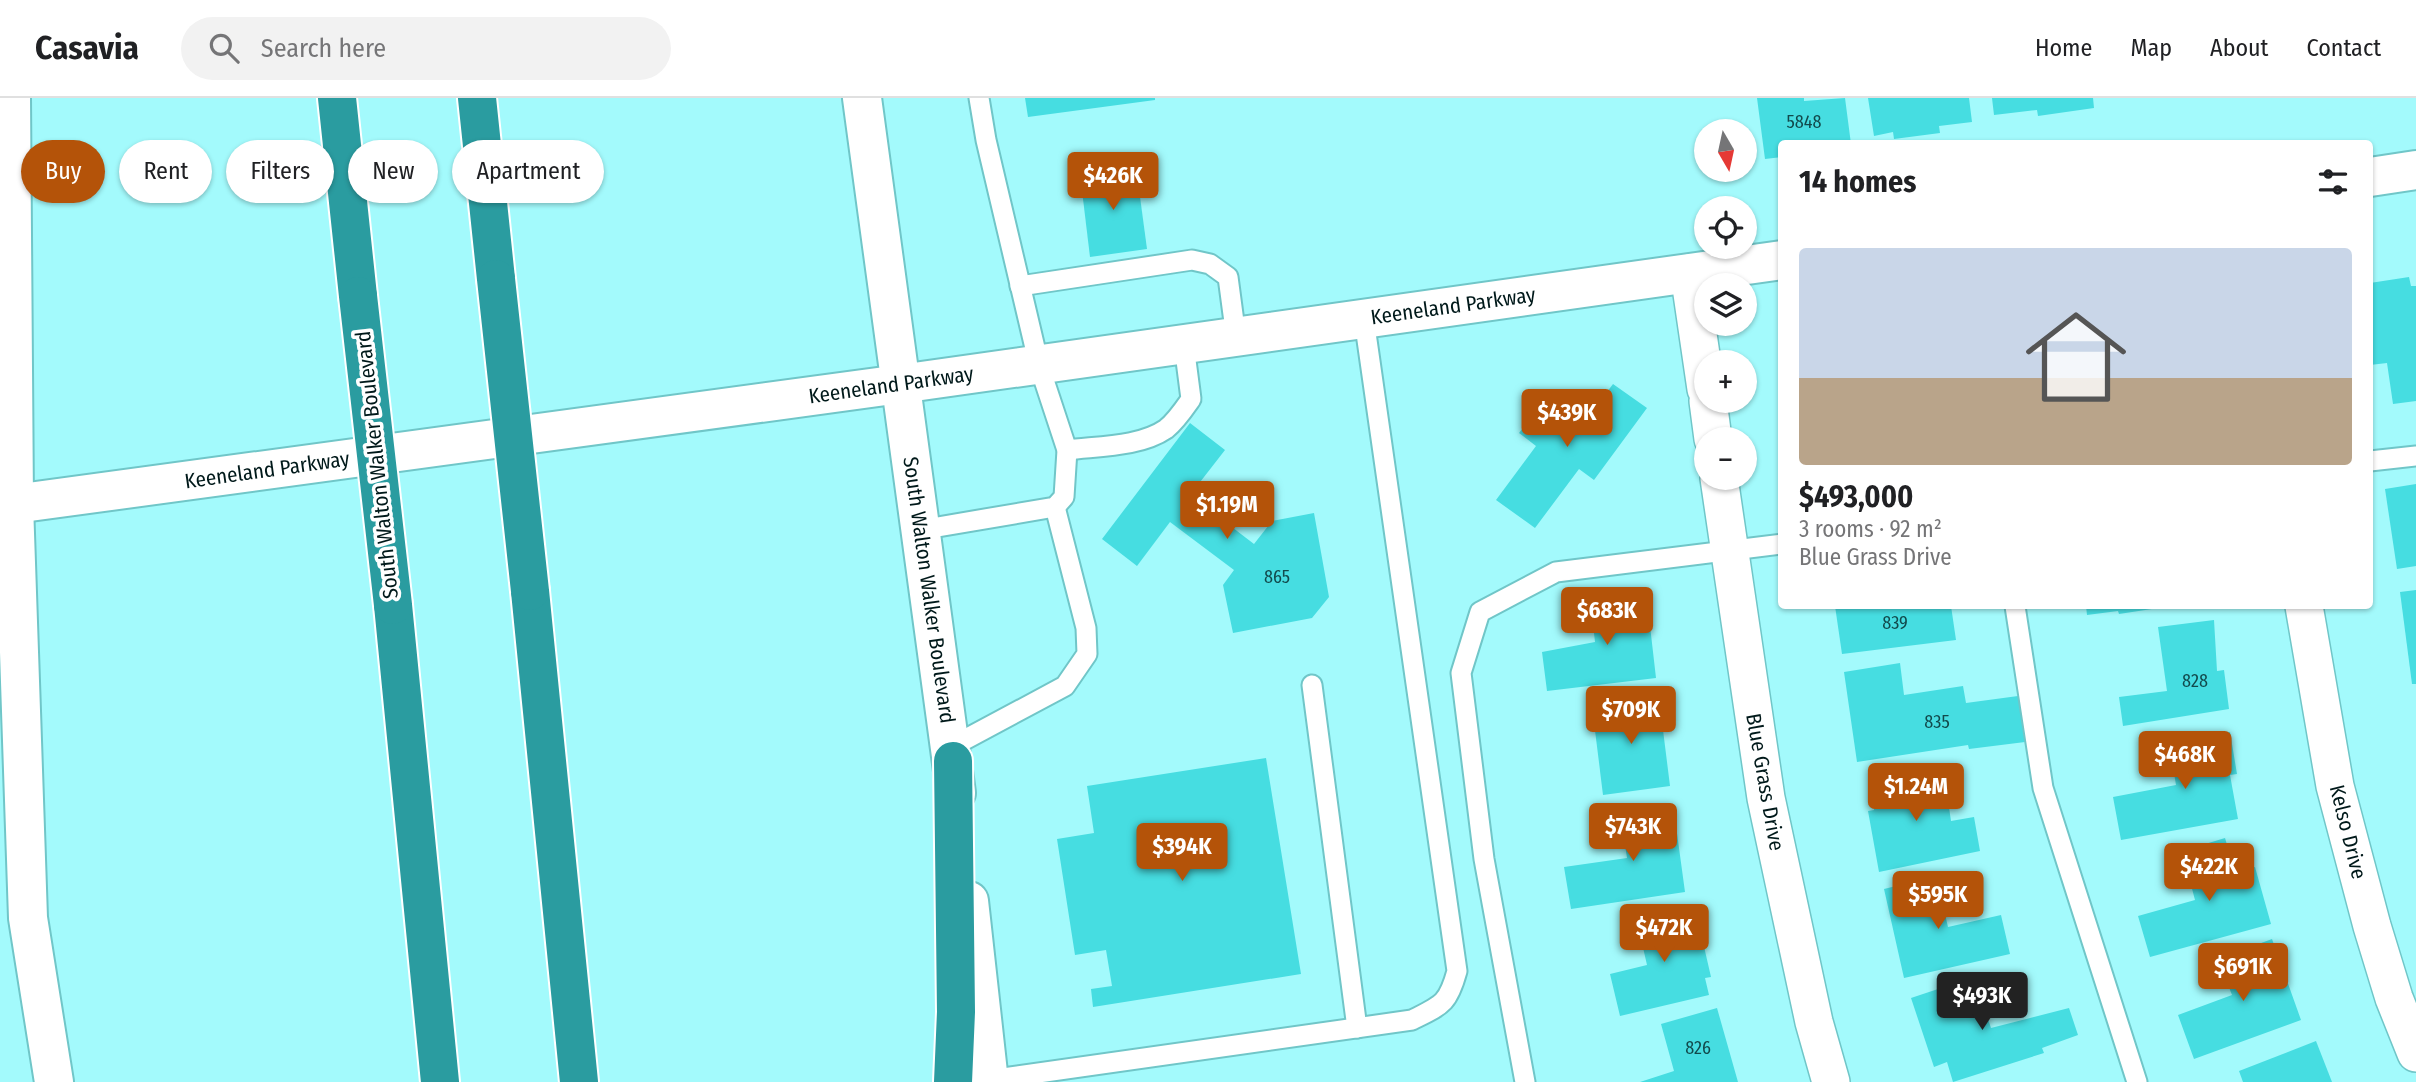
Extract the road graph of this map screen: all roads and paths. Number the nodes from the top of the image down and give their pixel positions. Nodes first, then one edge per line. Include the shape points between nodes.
1 (11, 98) edge
2 (337, 98) edge
3 (477, 98) edge
4 (862, 98) edge
5 (979, 98) edge
6 (2416, 170) edge
7 (2373, 177) edge
8 (1778, 261) edge
9 (1689, 273) junction
10 (1020, 286) junction
11 (1364, 319) junction
12 (1236, 337) junction
13 (1184, 345) junction
14 (1700, 350) edge
15 (1039, 365) junction
16 (900, 384) junction
17 (1068, 450) junction
18 (2416, 456) edge
19 (2373, 461) edge
20 (1721, 490) edge
21 (7, 505) edge
22 (1055, 507) junction
23 (920, 530) junction
24 (1778, 545) edge
25 (1730, 551) junction
26 (2015, 609) edge
27 (2305, 609) edge
28 (1312, 685) dead end
29 (952, 754) junction
30 (12, 796) edge
31 (1356, 1028) junction
32 (2416, 1053) edge
33 (977, 1081) edge
34 (54, 1082) edge
35 (440, 1082) edge
36 (579, 1082) edge
37 (1525, 1082) edge
38 (1831, 1082) edge
39 (2137, 1082) edge

1 - 21 street
2 - 35 highway, South Walton Walker Boulevard, bridge
3 - 36 highway, bridge
4 - 16 street, South Walton Walker Boulevard
5 - 10 lane
6 - 7 street
8 - 9 street, Keeneland Parkway
9 - 11 street, Keeneland Parkway
9 - 14 street
10 - 12 lane via 1192,260 1210,264 1228,277
10 - 15 lane
11 - 12 street, Keeneland Parkway
11 - 31 lane via 1457,971 1451,994 1437,1008 1412,1020
12 - 13 street, Keeneland Parkway
13 - 15 street, Keeneland Parkway
13 - 17 lane via 1191,399 1165,429 1140,440
15 - 16 street, Keeneland Parkway
15 - 17 lane
16 - 21 street, Keeneland Parkway
16 - 23 street, South Walton Walker Boulevard
17 - 22 lane via 1064,497
18 - 19 lane
20 - 25 street, Blue Grass Drive
21 - 30 street
22 - 23 lane
22 - 29 lane via 1086,628 1087,654 1065,686
23 - 29 street, South Walton Walker Boulevard
24 - 25 lane
25 - 37 lane via 1556,572 1480,612 1461,673 1484,859
25 - 38 street, Blue Grass Drive via 1766,798
26 - 39 lane via 2043,788
27 - 32 street, Kelso Drive via 2335,786 2372,926
28 - 31 lane
29 - 33 highway via 956,1012
30 - 34 street
31 - 33 lane

